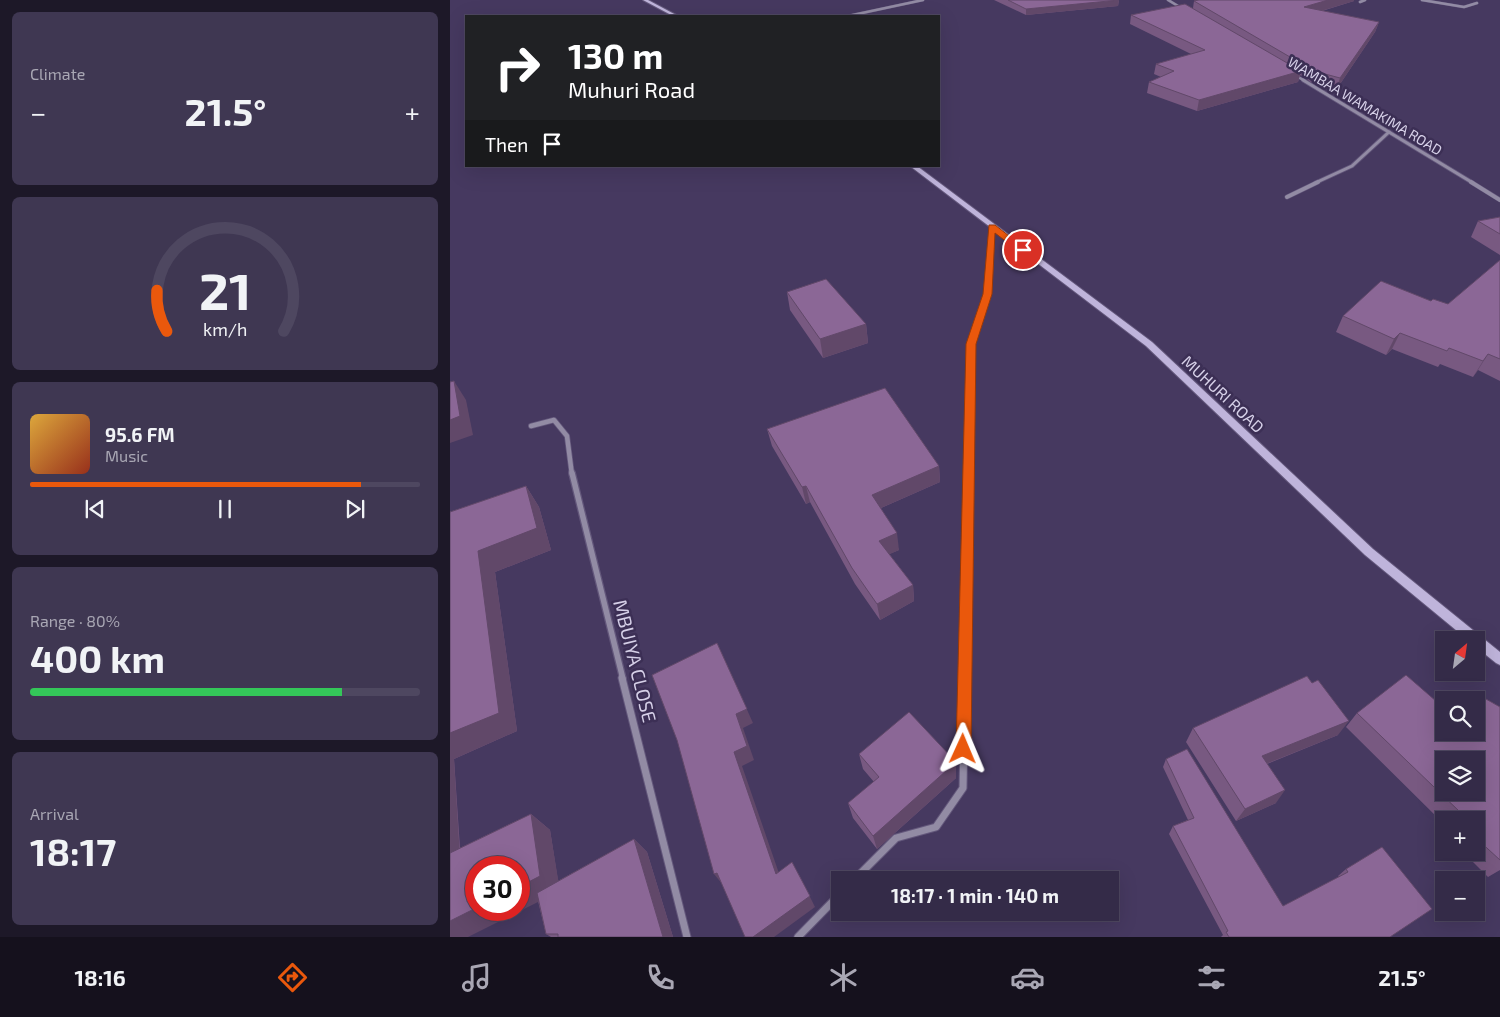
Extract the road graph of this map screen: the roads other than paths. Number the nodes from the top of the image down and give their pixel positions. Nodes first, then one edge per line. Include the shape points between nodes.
1 (645, 0) edge
2 (923, 0) edge
3 (1168, 0) edge
4 (1365, 0) edge
5 (1422, 0) edge
6 (1360, 2) dead end
7 (1477, 3) dead end
8 (1184, 10) edge
9 (674, 15) edge
10 (853, 15) edge
11 (1289, 72) edge
12 (1389, 132) junction
13 (914, 167) edge
14 (1287, 197) dead end
15 (1500, 200) edge
16 (992, 227) junction
17 (531, 426) dead end
18 (1500, 659) edge
19 (863, 871) edge
20 (831, 903) edge
21 (687, 937) edge
22 (798, 937) edge

1 - 9 main road
2 - 10 street
3 - 8 street
4 - 6 street
5 - 7 street via 1455,7
11 - 12 street, WAMBAA WAMAKIMA ROAD
12 - 14 street via 1352,166
12 - 15 street, WAMBAA WAMAKIMA ROAD
13 - 16 main road, MUHURI ROAD
16 - 18 main road, MUHURI ROAD via 1149,344 1369,552
16 - 19 street via 988,294 971,344 963,788 936,827 896,838
17 - 21 street, MBUIYA CLOSE via 554,420 567,436 573,480
20 - 22 street

